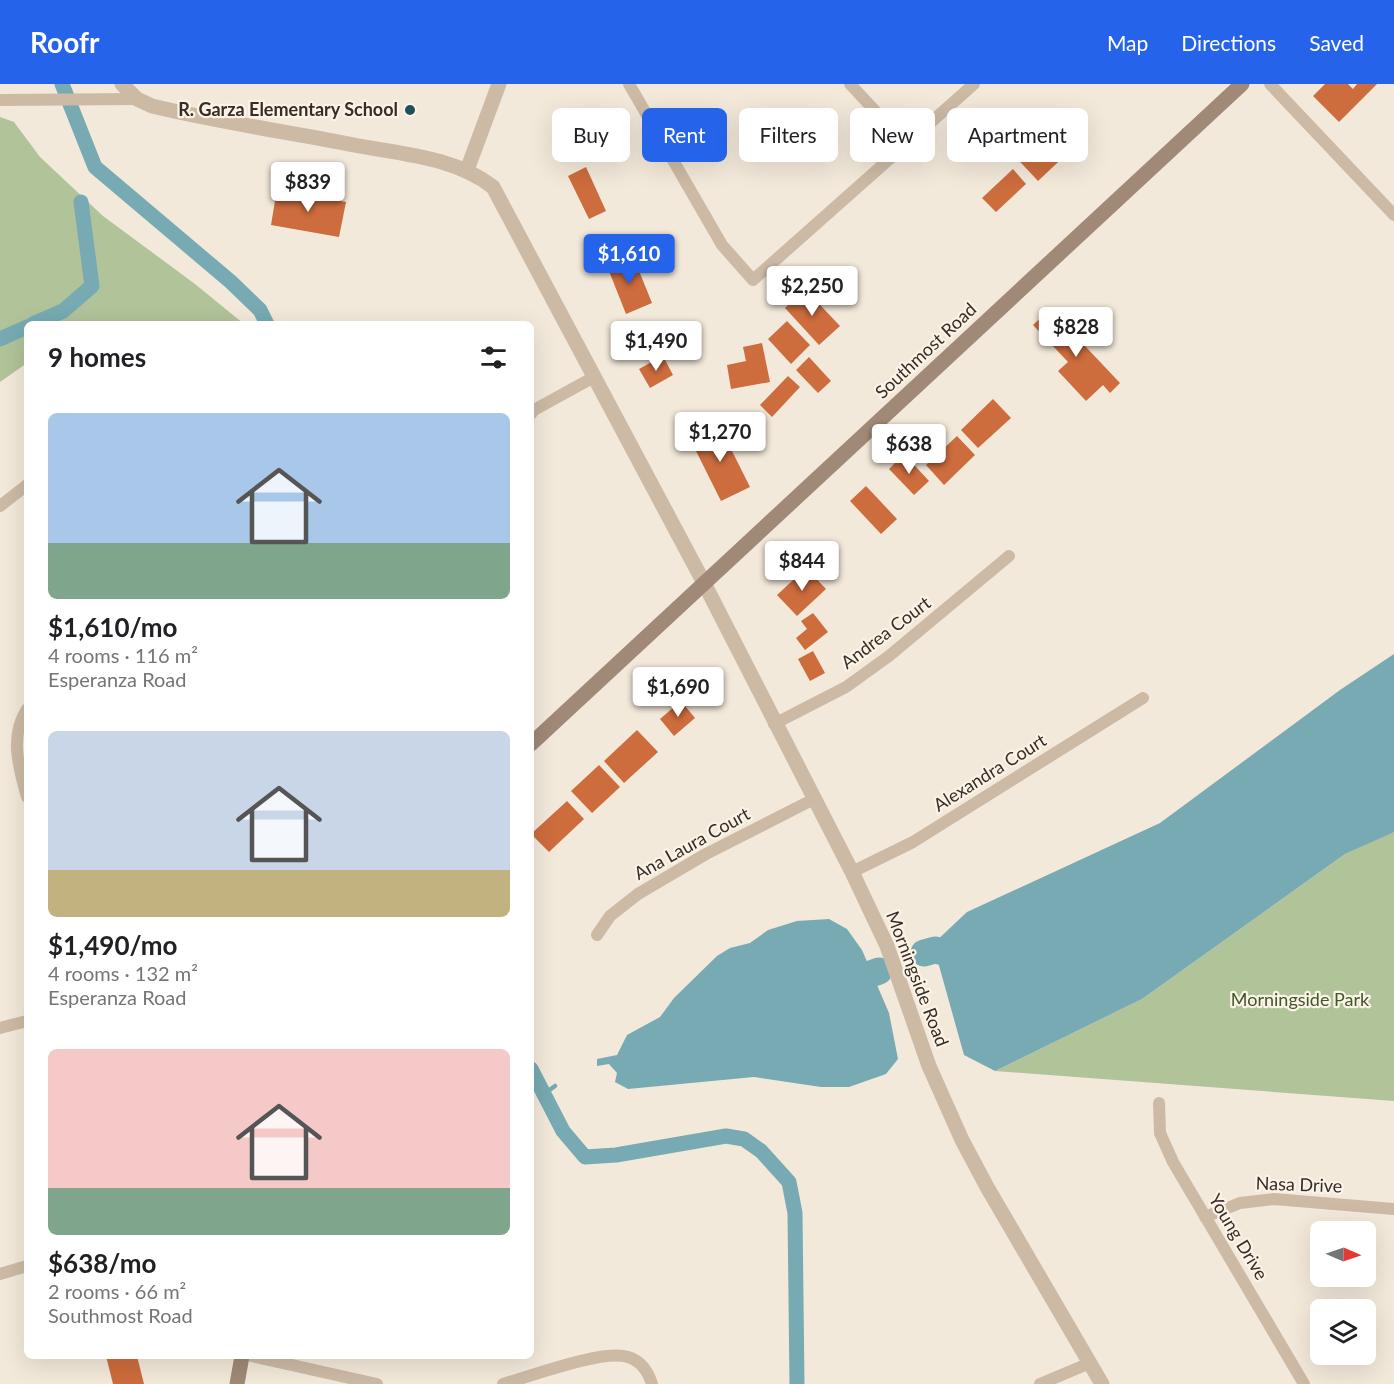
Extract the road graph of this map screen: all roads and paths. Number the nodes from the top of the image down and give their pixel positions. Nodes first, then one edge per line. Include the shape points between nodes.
1 (122, 84) edge
2 (499, 84) edge
3 (629, 84) edge
4 (850, 84) edge
5 (974, 84) edge
6 (1242, 84) edge
7 (1270, 84) edge
8 (137, 99) junction
9 (0, 100) edge
10 (872, 108) edge
11 (935, 118) edge
12 (886, 162) edge
13 (467, 170) junction
14 (1394, 215) edge
15 (594, 377) junction
16 (534, 410) edge
17 (24, 486) edge
18 (0, 506) edge
19 (1009, 556) dead end
20 (704, 584) junction
21 (1143, 698) dead end
22 (24, 715) edge
23 (774, 724) junction
24 (534, 741) edge
25 (24, 782) edge
26 (814, 799) junction
27 (852, 872) junction
28 (597, 935) dead end
29 (24, 1022) edge
30 (0, 1028) edge
31 (1159, 1103) dead end
32 (1394, 1209) edge
33 (1205, 1217) junction
34 (24, 1267) edge
35 (0, 1274) edge
36 (241, 1359) edge
37 (264, 1359) edge
38 (1090, 1363) junction
39 (237, 1384) edge
40 (377, 1384) edge
41 (504, 1384) edge
42 (652, 1384) edge
43 (1040, 1384) edge
44 (1102, 1384) edge
45 (1304, 1384) edge

1 - 8 street
2 - 13 street
3 - 12 street via 722,245 753,280
4 - 10 street
5 - 11 street
6 - 20 main road, Southmost Road
7 - 14 street
8 - 9 street
8 - 13 street, Morningside Road via 172,111
13 - 15 street, Morningside Road via 493,187
15 - 16 street
15 - 20 street, Morningside Road
17 - 18 street
19 - 23 street, Andrea Court via 846,687
20 - 23 street, Morningside Road
20 - 24 main road, Southmost Road
21 - 27 street, Alexandra Court via 913,842
22 - 25 street via 16,741
23 - 26 street, Morningside Road
26 - 27 street, Morningside Road
26 - 28 street, Ana Laura Court via 638,894 610,916
27 - 38 street, Morningside Road via 887,946 929,1066 962,1140
29 - 30 street
31 - 33 street, Young Drive via 1160,1133
32 - 33 street, Nasa Drive via 1274,1199 1240,1203
33 - 45 street, Young Drive
34 - 35 street
36 - 39 main road
37 - 40 street
38 - 43 street
38 - 44 street, Morningside Road
41 - 42 street via 616,1355 639,1363

